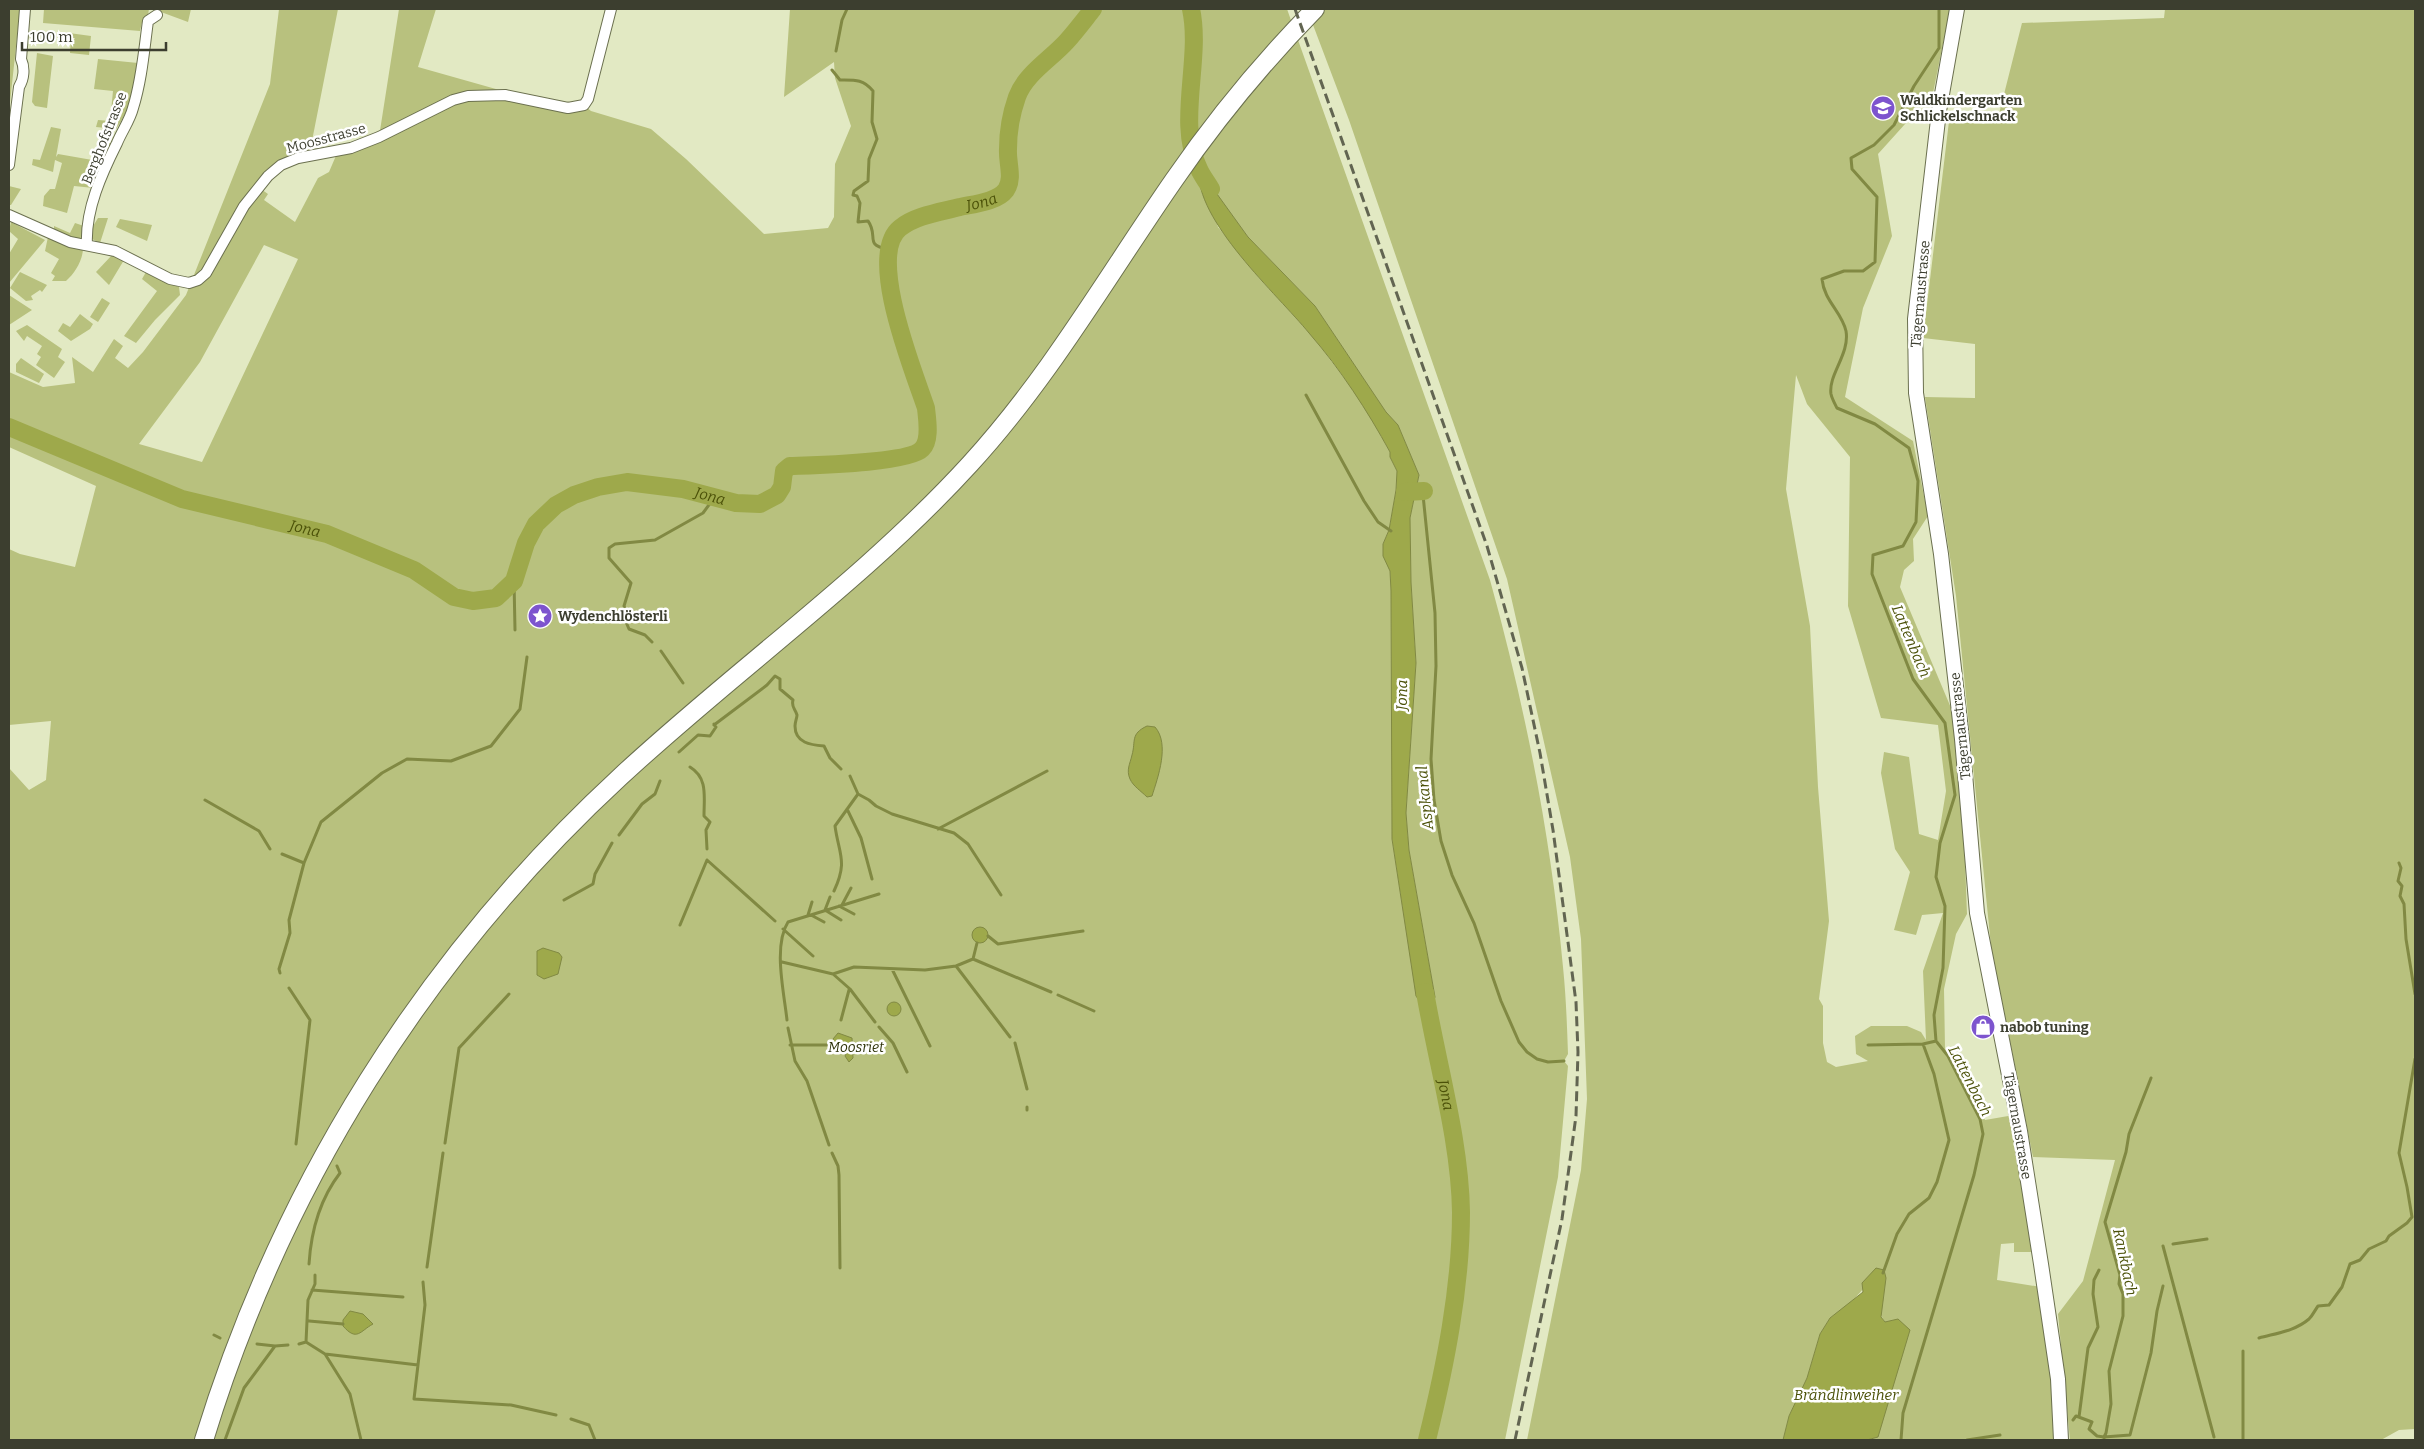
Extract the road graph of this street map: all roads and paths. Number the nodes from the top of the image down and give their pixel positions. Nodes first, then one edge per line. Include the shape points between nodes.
1 (25, 9) edge
2 (611, 9) edge
3 (1315, 9) edge
4 (1957, 9) edge
5 (156, 15) dead end
6 (9, 165) edge
7 (9, 215) edge
8 (87, 245) junction
9 (204, 1440) edge
10 (2062, 1440) edge

1 - 6 street via 21,59 24,64 23,82 19,87
2 - 8 street, Moosstrasse via 584,105 568,108 504,94 468,96 351,148 290,161 268,176 258,188 228,232 206,273 198,280 180,283 115,251
3 - 9 highway via 1225,110 1040,377 962,473 865,568 659,742 583,811 514,884 453,956 365,1082 298,1203 251,1306
4 - 10 street, Tägernaustrasse via 1939,111 1915,319 1916,393 1941,554 1977,913 2020,1131 2040,1254 2058,1379
5 - 8 street, Berghofstrasse via 148,21 133,109 94,198 86,233
7 - 8 street, Moosstrasse via 70,242

